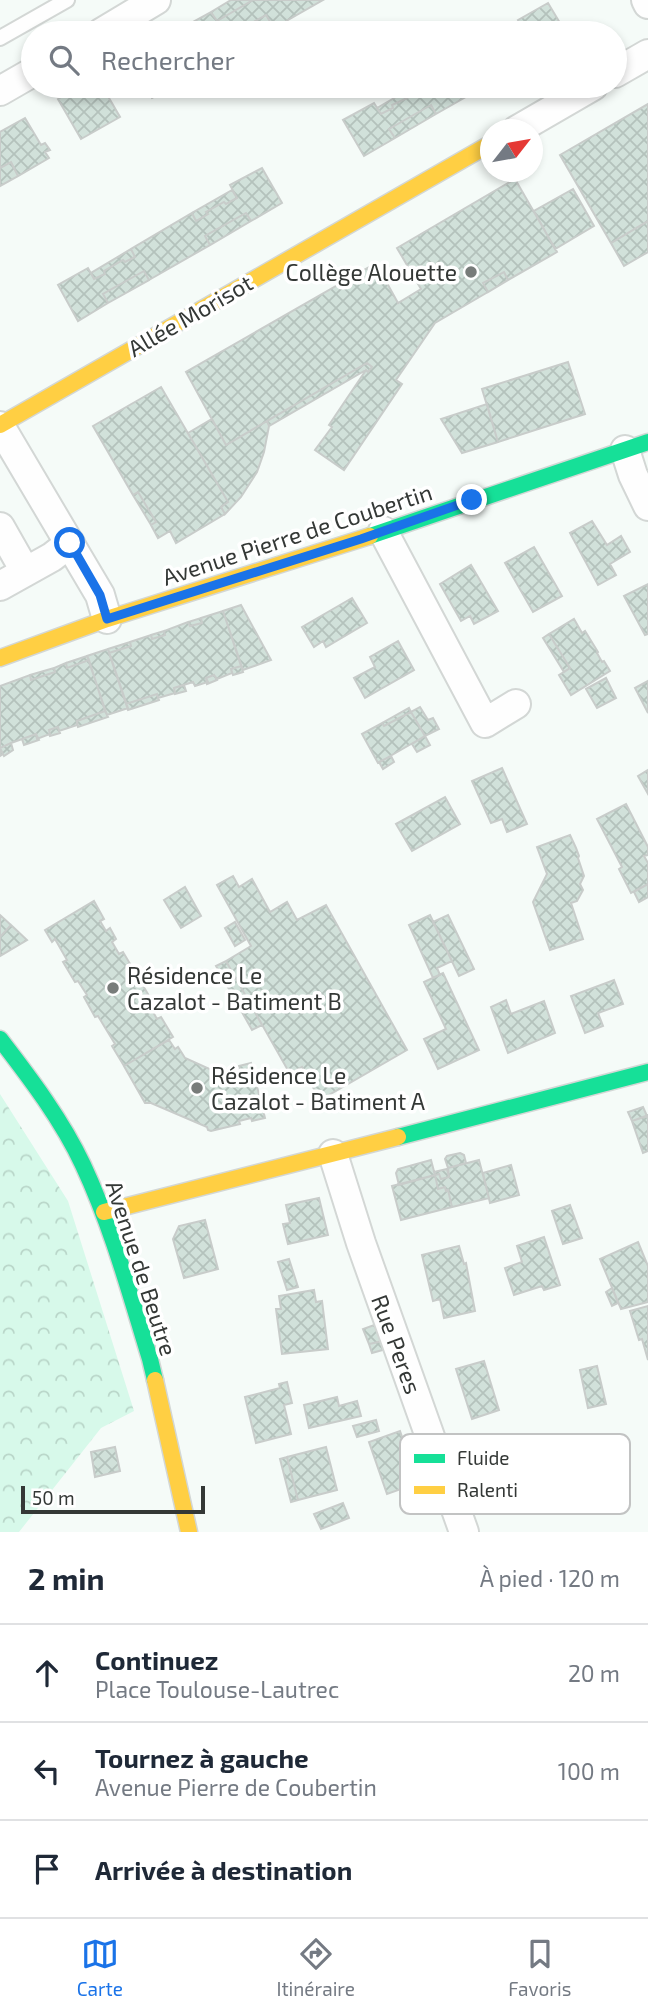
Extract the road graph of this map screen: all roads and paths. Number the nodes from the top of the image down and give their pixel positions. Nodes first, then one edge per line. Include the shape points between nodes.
1 (67, 0) edge
2 (156, 0) edge
3 (30, 21) edge
4 (121, 21) edge
5 (21, 26) edge
6 (0, 38) edge
7 (648, 54) edge
8 (627, 66) edge
9 (21, 79) edge
10 (0, 91) edge
11 (572, 98) edge
12 (536, 119) edge
13 (480, 150) edge
14 (0, 426) edge
15 (636, 446) edge
16 (648, 506) edge
17 (0, 527) edge
18 (383, 531) junction
19 (70, 543) junction
20 (25, 571) junction
21 (0, 586) edge
22 (107, 619) junction
23 (0, 658) edge
24 (516, 704) dead end
25 (0, 1040) edge
26 (648, 1072) edge
27 (333, 1154) junction
28 (104, 1212) junction
29 (429, 1434) edge
30 (458, 1514) edge
31 (190, 1532) edge
32 (464, 1532) edge

1 - 3 lane
2 - 4 street
5 - 6 lane
7 - 8 street
9 - 10 street
11 - 12 street
13 - 14 street, Allée Morisot
14 - 19 street
15 - 16 street via 633,475
15 - 18 street, Avenue Pierre de Coubertin
17 - 20 street
18 - 22 street, Avenue Pierre de Coubertin
18 - 24 street via 485,723
19 - 20 street
19 - 22 street via 100,595
20 - 21 street
22 - 23 street, Avenue Pierre de Coubertin
25 - 28 street, Avenue de Beutre via 56,1118
26 - 27 street
27 - 28 street
27 - 29 street, Rue Peres
28 - 31 street, Avenue de Beutre via 150,1360
30 - 32 street, Rue Peres

